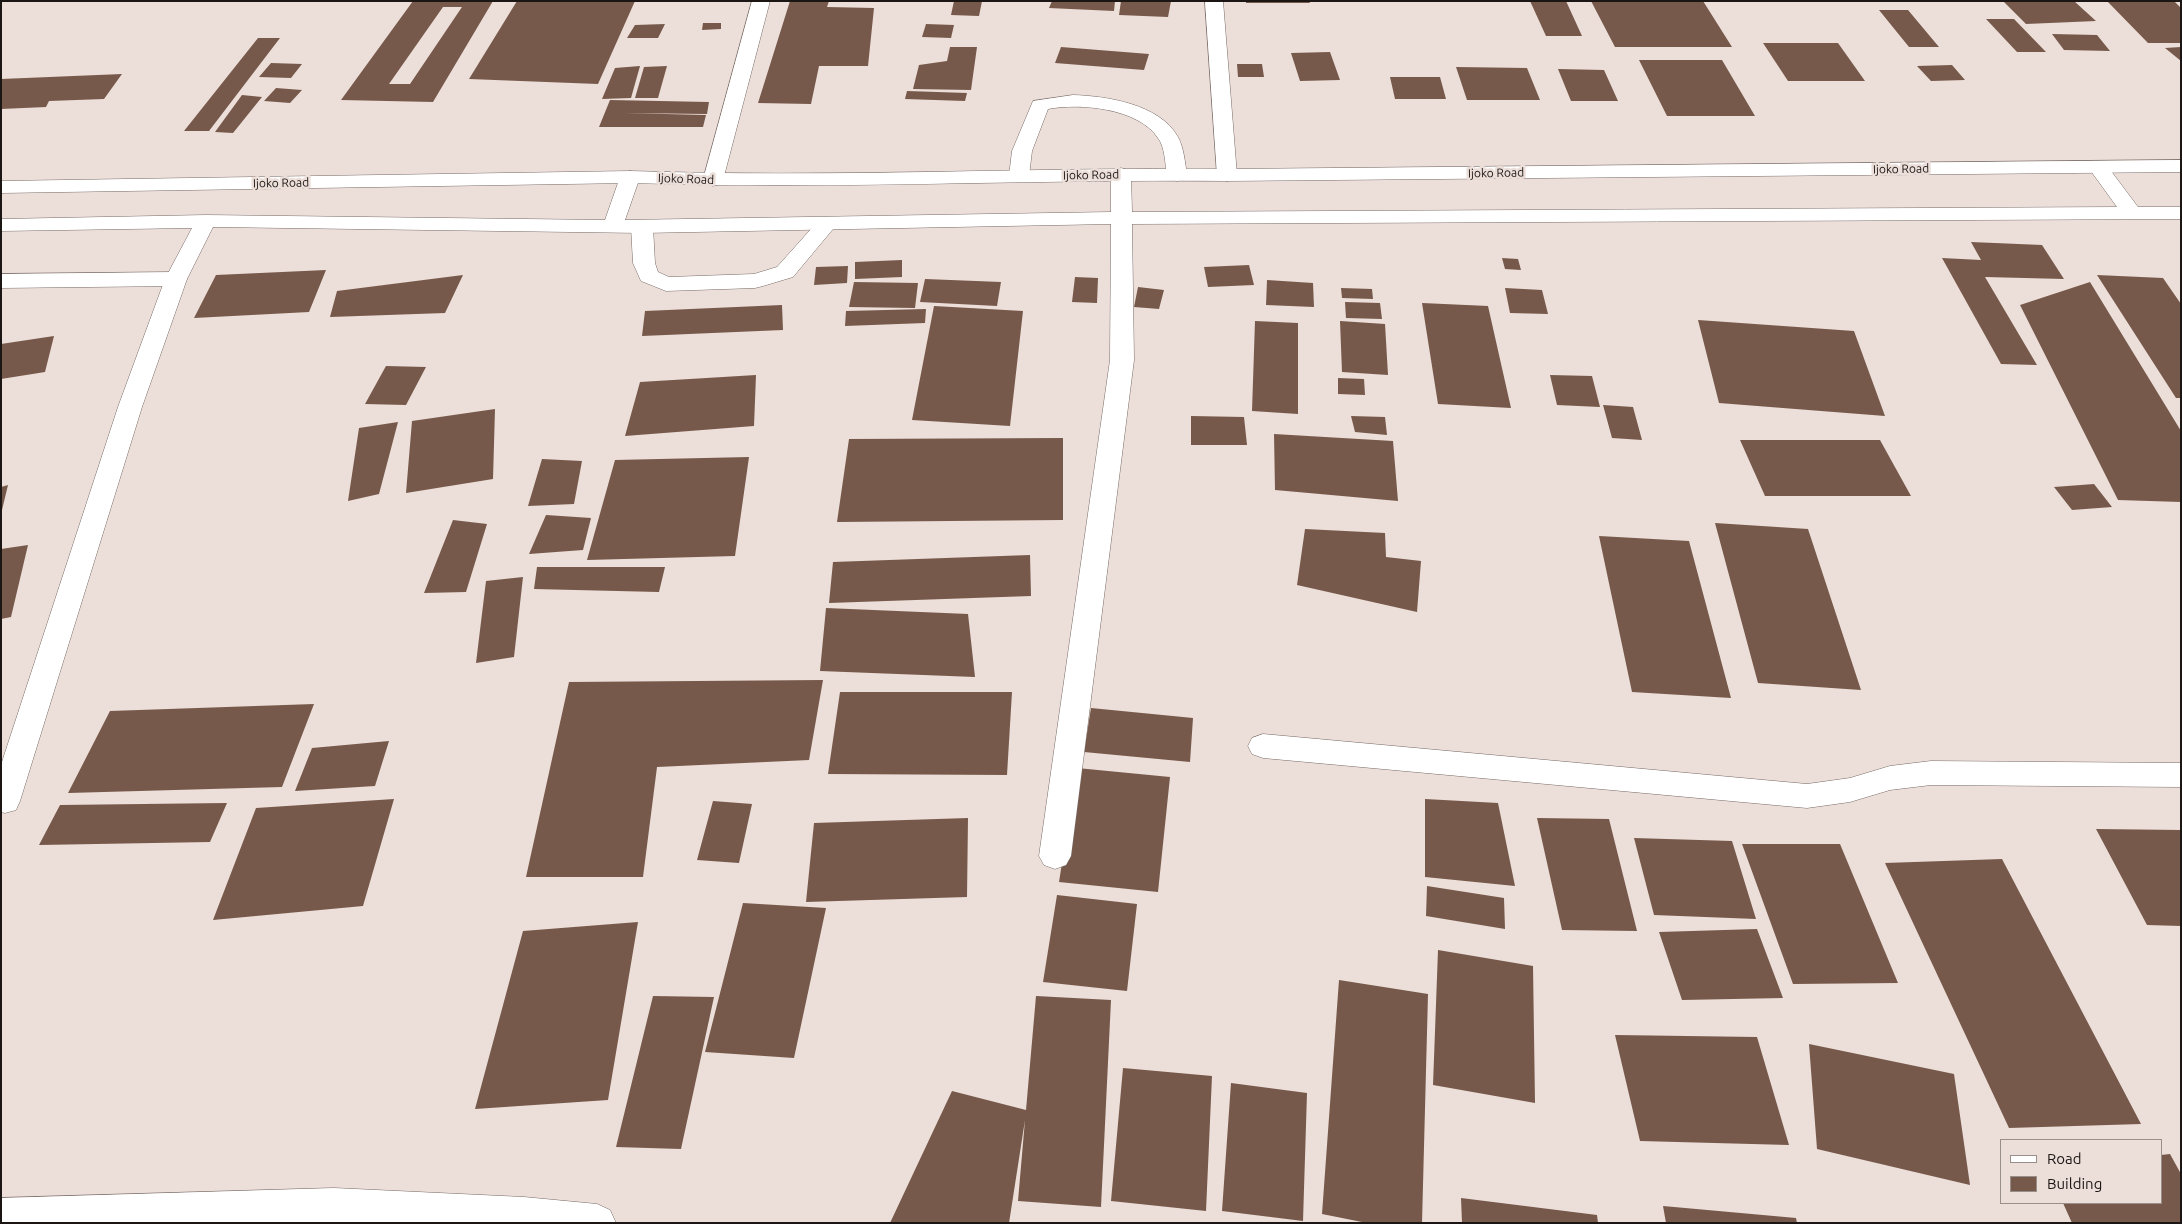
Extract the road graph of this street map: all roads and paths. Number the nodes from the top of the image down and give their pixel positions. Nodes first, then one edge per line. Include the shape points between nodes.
1 (761, 1) edge
2 (1214, 1) edge
3 (2181, 166) edge
4 (2098, 167) junction
5 (1121, 174) junction
6 (1177, 175) junction
7 (1227, 175) junction
8 (1018, 176) junction
9 (630, 177) junction
10 (714, 180) junction
11 (1, 187) edge
12 (2181, 213) edge
13 (2133, 214) junction
14 (1122, 218) junction
15 (206, 221) junction
16 (827, 223) junction
17 (1, 225) edge
18 (613, 226) junction
19 (642, 227) junction
20 (176, 278) junction
21 (1, 280) edge
22 (1263, 746) dead end
23 (2181, 775) edge
24 (5, 801) dead end
25 (1055, 856) dead end
26 (1, 1217) edge
27 (597, 1223) edge

1 - 10 street
2 - 7 street
3 - 4 street, Ijoko Road
4 - 7 street, Ijoko Road
4 - 13 street
5 - 6 street, Ijoko Road
5 - 8 street, Ijoko Road
5 - 14 street
6 - 7 street, Ijoko Road
6 - 8 street via 1167,136 1143,115 1098,101 1055,101 1040,105 1022,151
8 - 10 street, Ijoko Road
9 - 10 street, Ijoko Road
9 - 11 street, Ijoko Road
9 - 18 street
12 - 13 street
13 - 14 street
14 - 16 street
14 - 25 street via 1122,360
15 - 17 street
15 - 18 street
15 - 20 street
16 - 19 street
16 - 19 street via 785,272 754,281 666,284 649,276 644,263
18 - 19 street
20 - 21 street
20 - 24 street via 130,407
22 - 23 street via 1807,796 1850,790 1890,778 1931,773
26 - 27 street via 334,1207 524,1216

